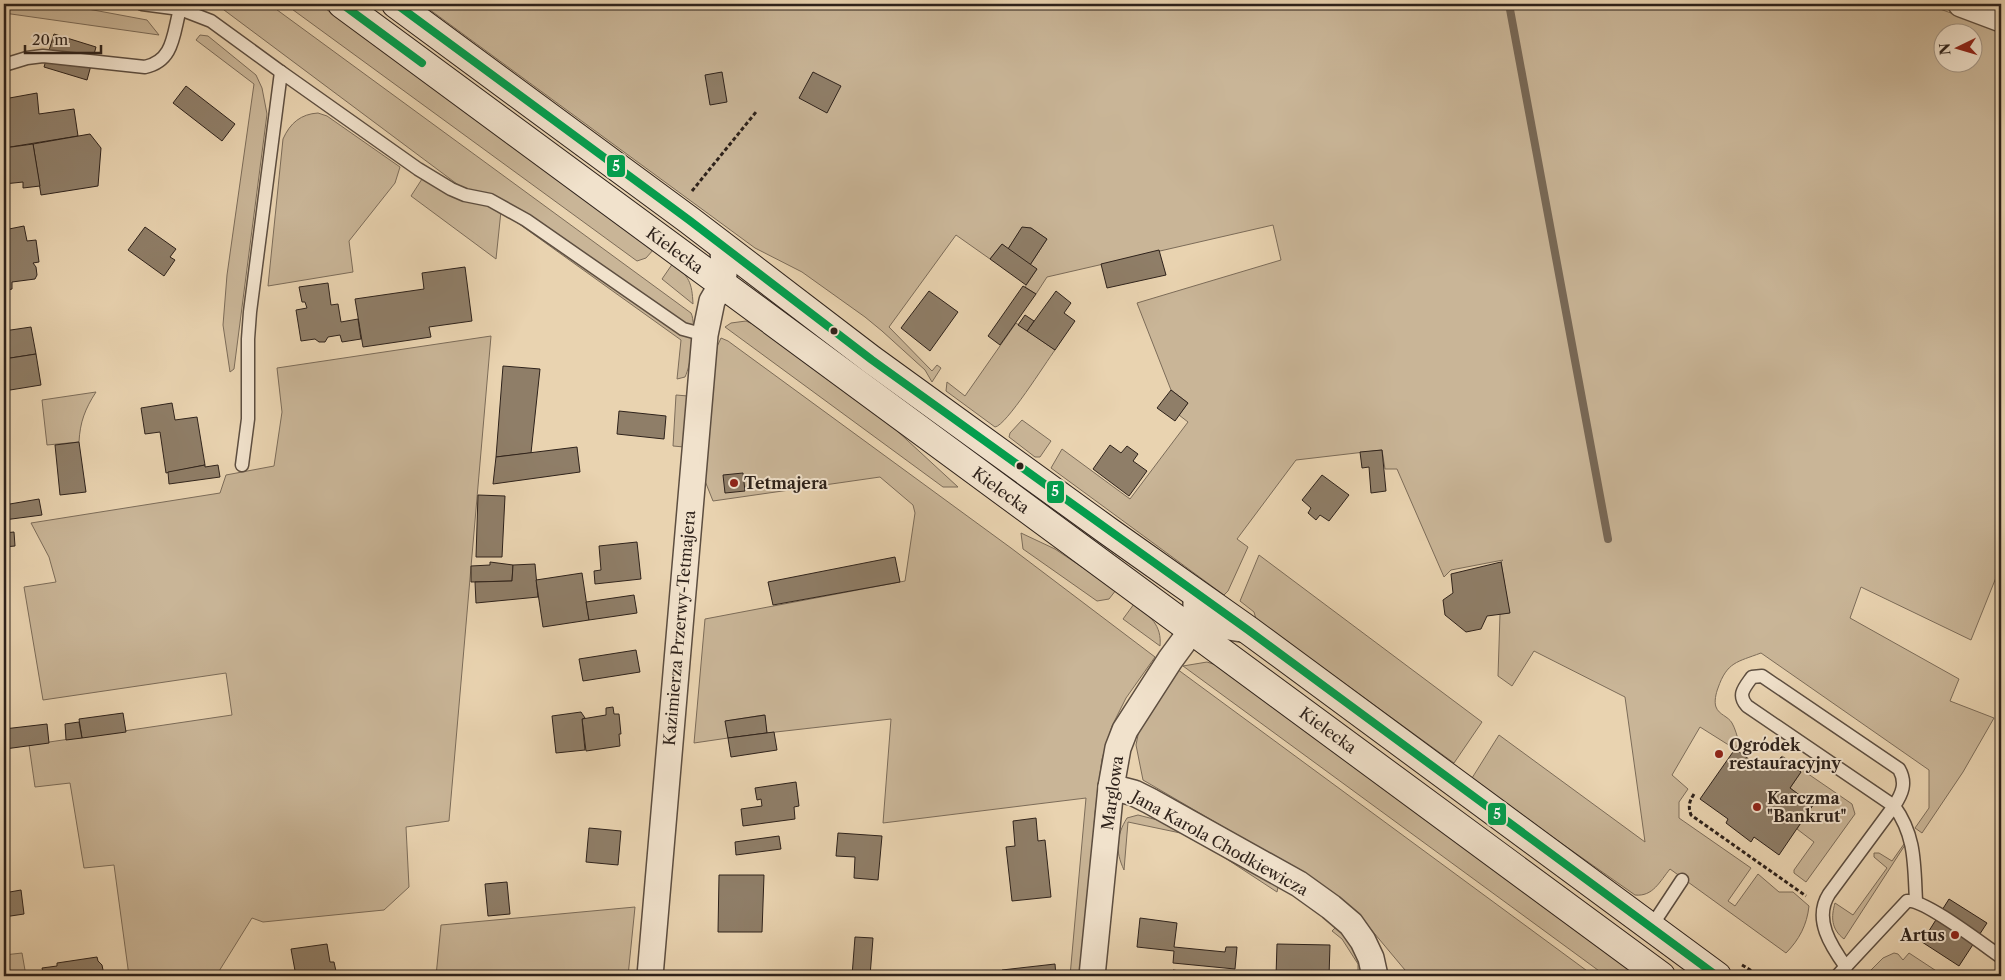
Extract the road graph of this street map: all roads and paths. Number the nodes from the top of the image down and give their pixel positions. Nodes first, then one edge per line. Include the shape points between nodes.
1 (142, 4) edge
2 (342, 4) edge
3 (396, 4) edge
4 (1961, 4) edge
5 (180, 9) junction
6 (2001, 19) edge
7 (4, 65) edge
8 (281, 72) junction
9 (756, 112) dead end
10 (677, 210) junction
11 (724, 246) junction
12 (763, 276) junction
13 (722, 284) junction
14 (705, 335) junction
15 (242, 465) dead end
16 (1196, 594) junction
17 (1192, 630) junction
18 (1248, 630) junction
19 (1111, 787) junction
20 (1694, 794) dead end
21 (1894, 806) junction
22 (1682, 880) dead end
23 (1916, 901) junction
24 (1824, 902) junction
25 (1651, 927) junction
26 (2001, 957) edge
27 (1842, 972) edge
28 (650, 976) edge
29 (1092, 976) edge
30 (1375, 976) edge
31 (1661, 976) edge
32 (1717, 976) edge

1 - 5 lane
2 - 13 main road, Kielecka
3 - 10 main road, Kielecka
4 - 6 street
5 - 7 lane via 167,55 154,66 43,56
5 - 8 lane via 211,21
8 - 14 lane via 418,169 452,189 490,200 526,220 683,328
8 - 15 lane via 250,312 250,383
9 - 10 path
10 - 11 main road, Kielecka
11 - 12 main road, Kielecka
11 - 13 street
12 - 13 street via 739,275
12 - 16 main road, Kielecka via 872,360
13 - 14 street, Kazimierza Przerwy-Tetmajera via 712,301
13 - 17 main road, Kielecka
14 - 28 street, Kazimierza Przerwy-Tetmajera
16 - 17 street, Marglowa
16 - 18 main road, Kielecka
17 - 18 street via 1222,626
17 - 19 street, Marglowa via 1125,730 1118,748
17 - 31 main road, Kielecka
18 - 25 main road, Kielecka
19 - 29 street, Marglowa
19 - 30 street, Jana Karola Chodkiewicza via 1150,801 1300,884 1351,924 1363,941
20 - 24 path via 1688,808 1691,815 1813,900
21 - 21 lane via 1747,706 1741,695 1752,677 1762,676 1899,769 1903,790
21 - 23 lane via 1904,820 1911,840
21 - 24 lane
22 - 25 lane
23 - 26 lane
23 - 27 lane via 1907,901
24 - 27 lane via 1823,923
25 - 32 main road, Kielecka

